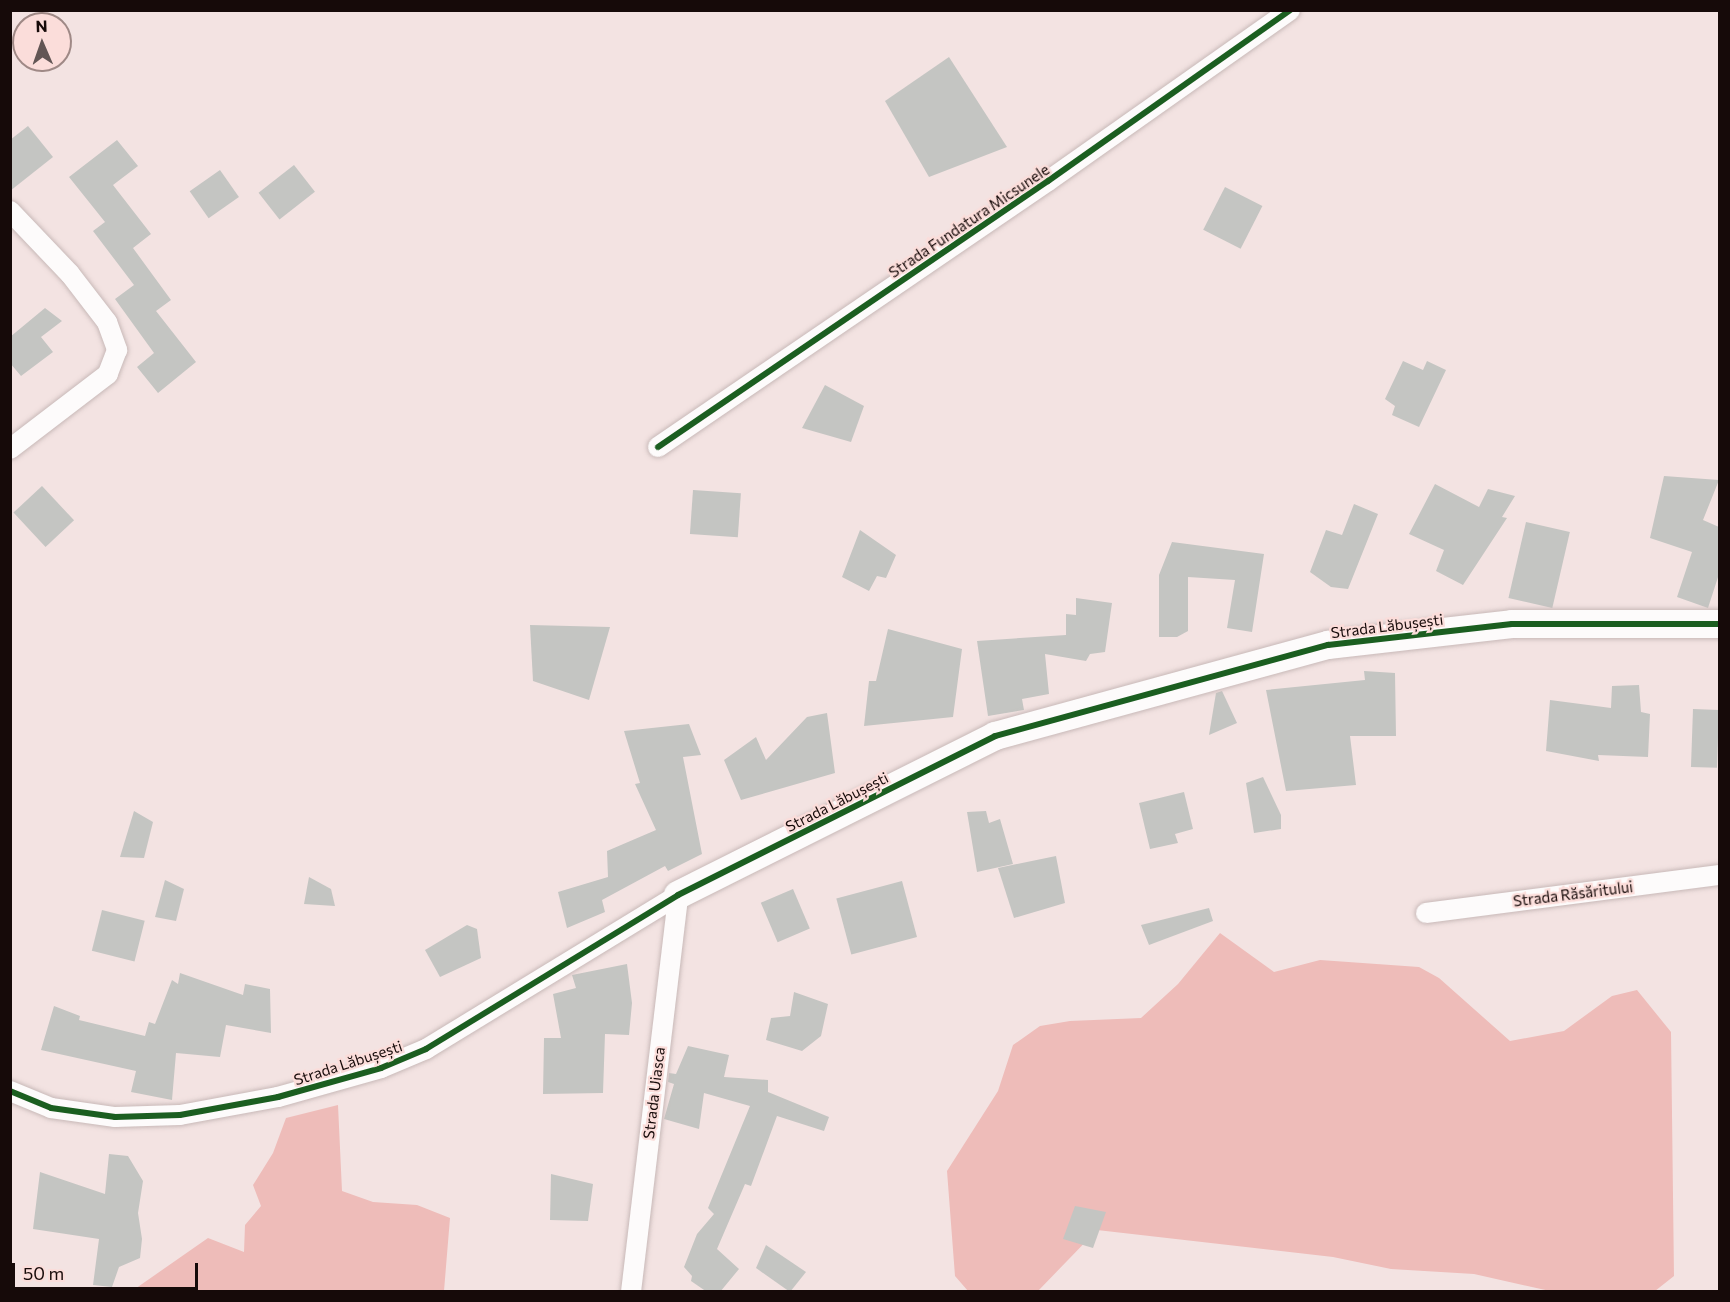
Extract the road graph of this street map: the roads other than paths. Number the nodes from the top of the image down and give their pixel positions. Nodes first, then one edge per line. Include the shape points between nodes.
1 (1290, 10) edge
2 (10, 212) edge
3 (658, 447) dead end
4 (10, 448) edge
5 (1719, 624) edge
6 (1719, 875) edge
7 (678, 895) junction
8 (1426, 913) dead end
9 (10, 1091) edge
10 (631, 1292) edge

1 - 3 street, Strada Fundatura Micsunele via 1048,181
2 - 4 street via 82,290 106,322 117,350 108,374
5 - 7 street, Strada Lăbușești via 1512,624 1328,645 995,736
6 - 8 street, Strada Răsăritului
7 - 9 street, Strada Lăbușești via 426,1049 381,1068 278,1097 180,1115 115,1117 62,1110
7 - 10 street, Strada Uiasca

